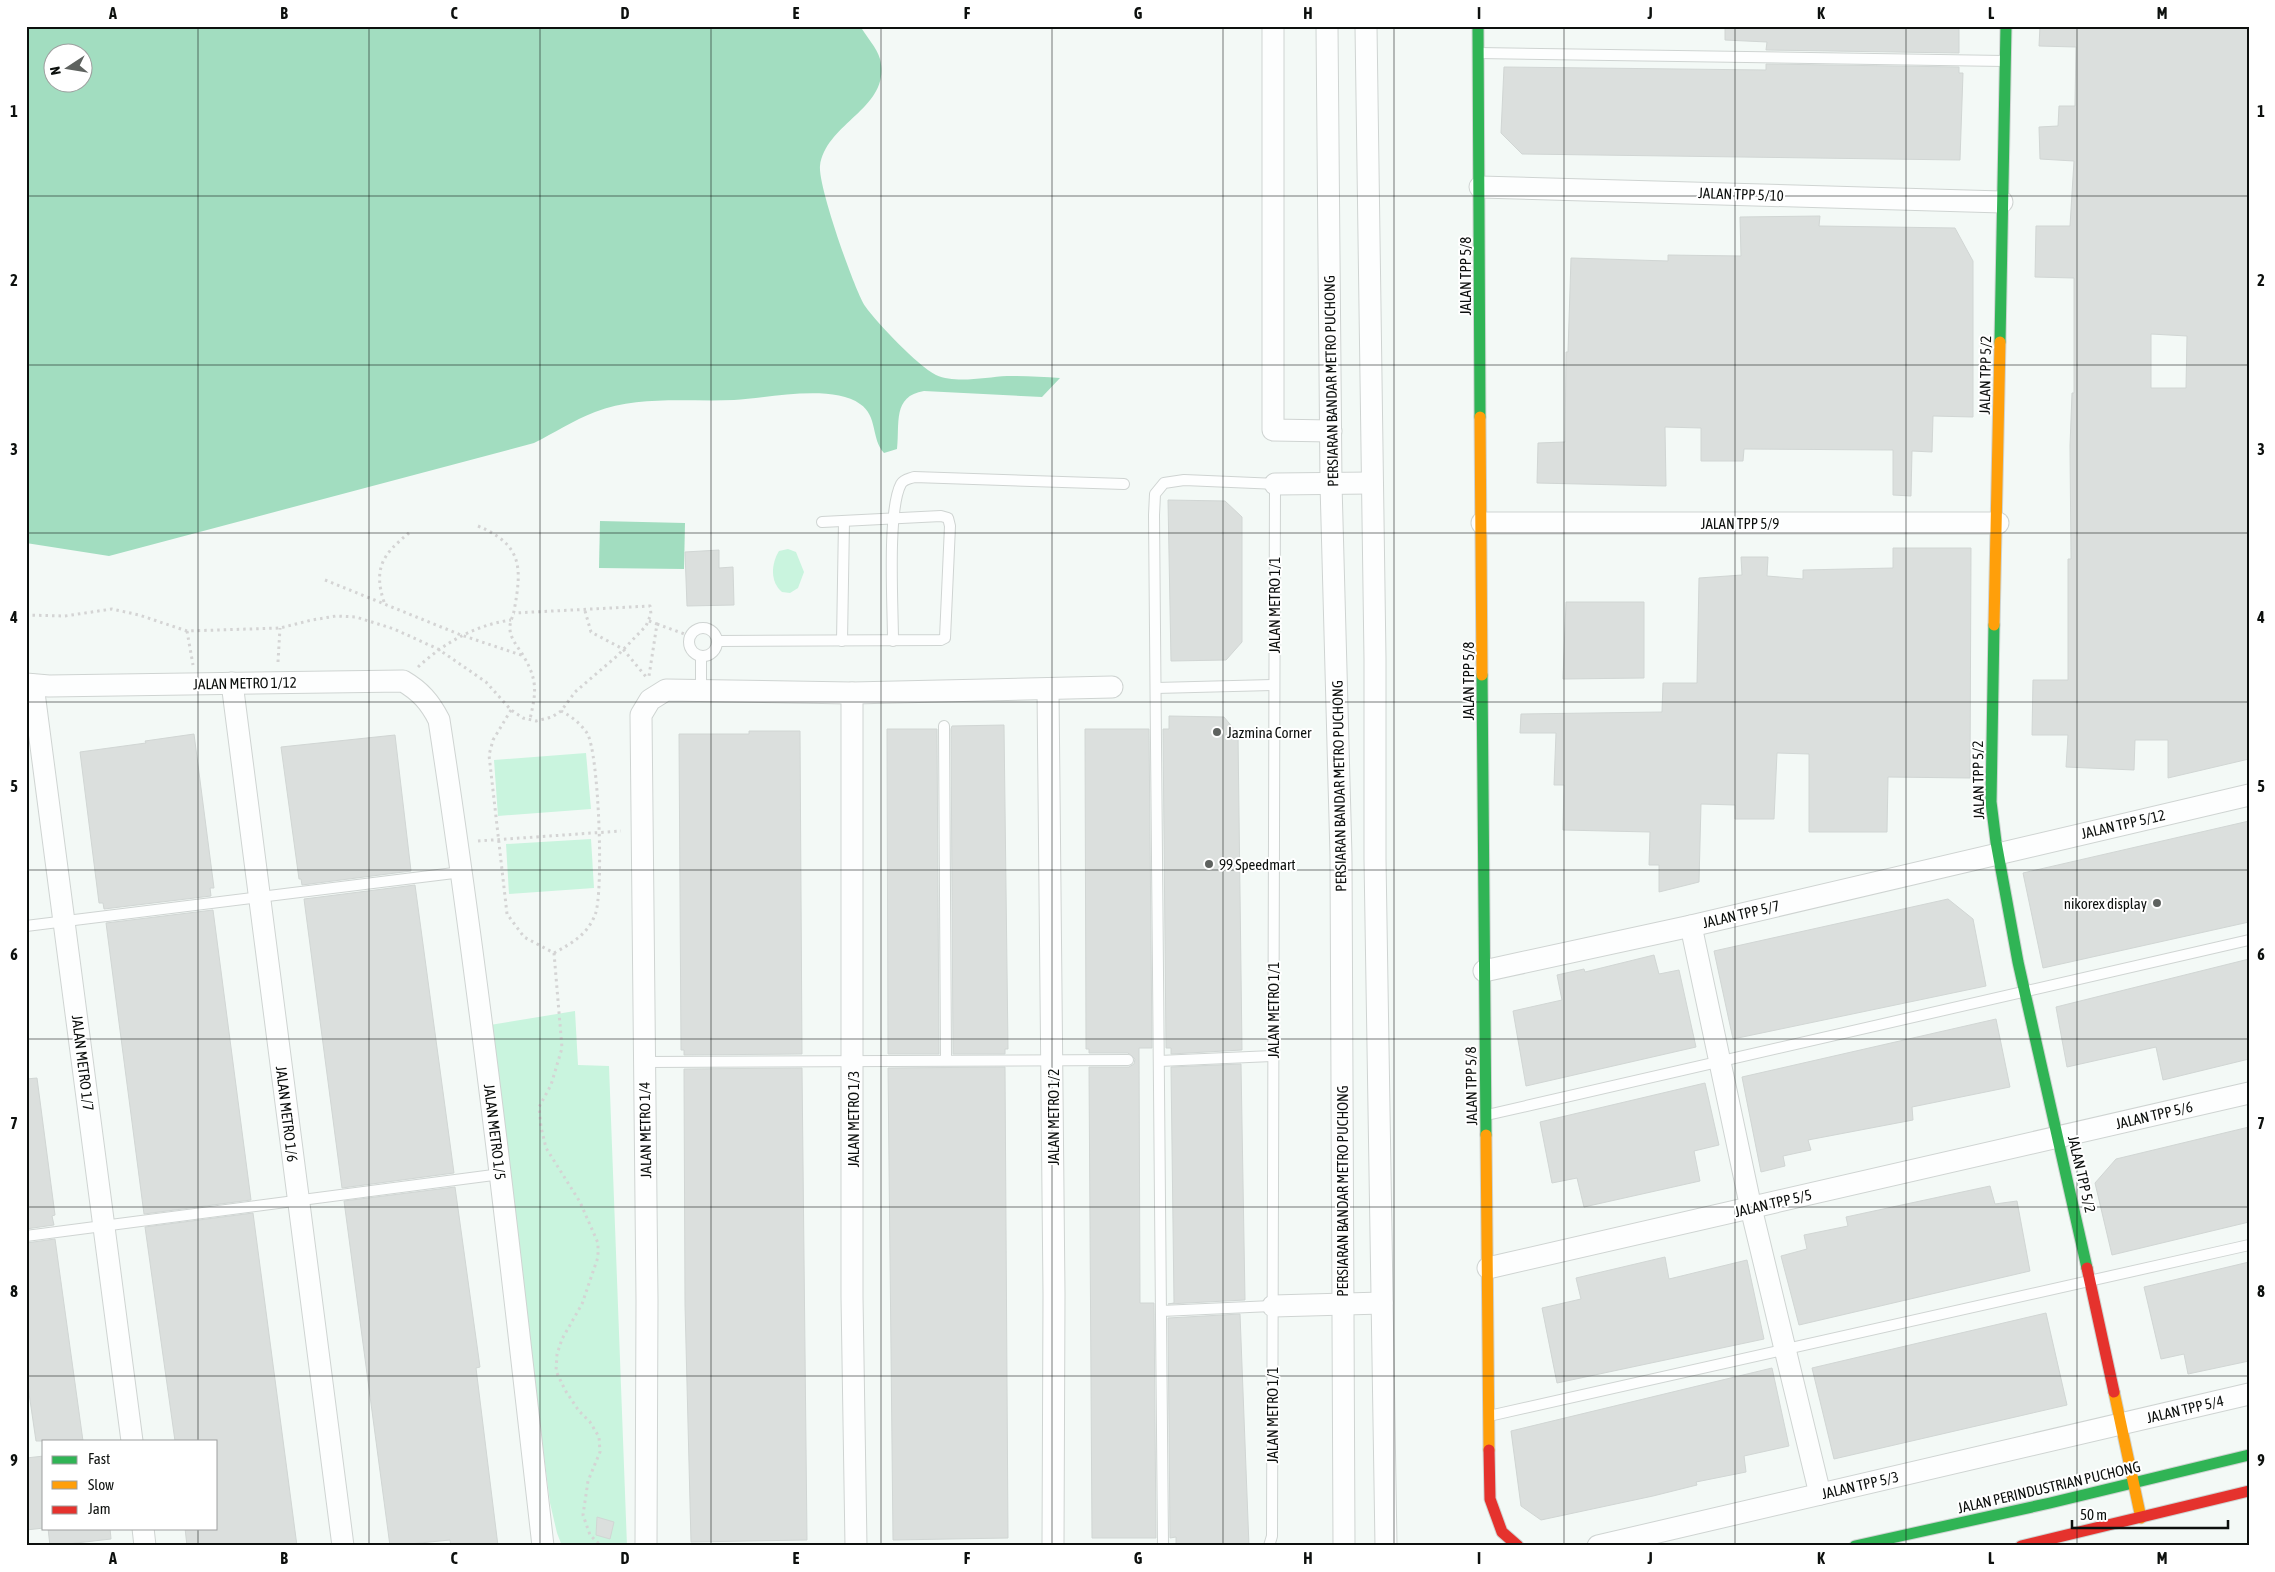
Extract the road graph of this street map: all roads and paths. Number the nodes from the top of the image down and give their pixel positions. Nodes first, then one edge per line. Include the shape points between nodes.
1 (1272, 26) edge
2 (1327, 26) edge
3 (1366, 26) edge
4 (1478, 26) edge
5 (2006, 26) edge
6 (1478, 53) junction
7 (2005, 61) junction
8 (1480, 187) junction
9 (2002, 202) junction
10 (1331, 431) junction
11 (1371, 483) junction
12 (1124, 484) dead end
13 (1275, 484) junction
14 (1331, 484) junction
15 (893, 519) junction
16 (844, 521) junction
17 (822, 522) dead end
18 (1482, 523) junction
19 (1998, 523) junction
20 (478, 526) dead end
21 (409, 533) dead end
22 (325, 580) dead end
23 (384, 603) junction
24 (584, 611) junction
25 (514, 613) junction
26 (26, 615) edge
27 (511, 620) junction
28 (649, 621) junction
29 (657, 624) junction
30 (280, 628) junction
31 (187, 631) junction
32 (461, 635) junction
33 (690, 636) junction
34 (717, 641) junction
35 (842, 641) junction
36 (893, 641) junction
37 (438, 649) junction
38 (623, 650) junction
39 (701, 656) junction
40 (524, 657) junction
41 (403, 681) junction
42 (232, 683) junction
43 (279, 683) junction
44 (30, 684) edge
45 (196, 684) junction
46 (1274, 686) junction
47 (1112, 687) dead end
48 (1156, 688) junction
49 (1048, 689) junction
50 (701, 690) junction
51 (852, 693) junction
52 (511, 710) junction
53 (561, 711) junction
54 (530, 720) junction
55 (944, 726) dead end
56 (2249, 795) edge
57 (642, 830) junction
58 (599, 831) junction
59 (498, 839) junction
60 (458, 843) junction
61 (1997, 853) junction
62 (462, 872) junction
63 (260, 898) junction
64 (64, 921) junction
65 (26, 926) edge
66 (1691, 926) junction
67 (2249, 940) edge
68 (554, 953) junction
69 (1484, 971) junction
70 (2026, 993) junction
71 (1273, 1056) junction
72 (853, 1060) junction
73 (946, 1060) junction
74 (1052, 1060) junction
75 (1128, 1060) dead end
76 (1159, 1061) junction
77 (645, 1062) junction
78 (1721, 1063) junction
79 (2249, 1093) edge
80 (1486, 1116) junction
81 (2058, 1138) junction
82 (501, 1174) junction
83 (298, 1200) junction
84 (1752, 1208) junction
85 (104, 1226) junction
86 (26, 1236) edge
87 (2249, 1245) edge
88 (1488, 1268) junction
89 (2091, 1282) junction
90 (1382, 1303) junction
91 (1343, 1304) junction
92 (1273, 1306) junction
93 (1161, 1311) junction
94 (1785, 1350) junction
95 (2249, 1394) edge
96 (1488, 1416) junction
97 (2122, 1424) junction
98 (132, 1440) edge
99 (2249, 1455) edge
100 (2134, 1484) junction
101 (2249, 1491) edge
102 (1820, 1494) junction
103 (2141, 1518) junction
104 (143, 1530) edge
105 (1270, 1541) edge
106 (145, 1546) edge
107 (343, 1546) edge
108 (543, 1546) edge
109 (601, 1546) edge
110 (646, 1546) edge
111 (856, 1546) edge
112 (1053, 1546) edge
113 (1163, 1546) edge
114 (1344, 1546) edge
115 (1386, 1546) edge
116 (1518, 1546) edge
117 (1598, 1546) edge
118 (1856, 1546) edge
119 (2021, 1546) edge

1 - 10 street via 1273,430
2 - 10 street, PERSIARAN BANDAR METRO PUCHONG
3 - 11 street
4 - 6 street, JALAN TPP 5/8
5 - 7 street, JALAN TPP 5/2
6 - 7 lane
6 - 8 street, JALAN TPP 5/8
7 - 9 street, JALAN TPP 5/2
8 - 9 street, JALAN TPP 5/10
8 - 18 street, JALAN TPP 5/8
9 - 19 street, JALAN TPP 5/2
10 - 14 street, PERSIARAN BANDAR METRO PUCHONG
11 - 14 street
11 - 90 street
12 - 15 lane via 914,477 900,486
13 - 14 street
13 - 46 lane, JALAN METRO 1/1
13 - 48 lane via 1184,480 1164,483 1155,494
14 - 91 street, PERSIARAN BANDAR METRO PUCHONG via 1341,856
15 - 16 lane
15 - 36 lane
15 - 36 lane via 941,516 948,518 950,526 945,638
16 - 17 lane
16 - 35 lane
18 - 19 street, JALAN TPP 5/9
18 - 69 street, JALAN TPP 5/8
19 - 61 street, JALAN TPP 5/2 via 1991,777
20 - 25 path via 494,533 511,548 519,564
21 - 23 path via 389,551 382,563 378,575
22 - 23 path
23 - 32 path
24 - 25 path
24 - 28 path via 650,606
24 - 38 path via 591,632
25 - 27 path
26 - 31 path via 65,616 112,609
27 - 32 path
27 - 40 path via 512,637
28 - 29 path
28 - 38 path
29 - 33 path
29 - 38 path via 649,679
30 - 31 path
30 - 37 path via 336,616 356,617 394,629
30 - 43 path
31 - 45 path
32 - 37 path
32 - 40 path
33 - 34 lane via 697,629 704,628 710,630
33 - 39 lane via 689,646
34 - 35 lane
34 - 39 lane via 711,653
35 - 36 lane
37 - 41 path
37 - 52 path via 486,682
38 - 53 path via 575,692
39 - 50 lane
40 - 54 path via 536,680
41 - 43 street, JALAN METRO 1/12
41 - 60 street, JALAN METRO 1/5 via 418,690 439,720
42 - 43 street, JALAN METRO 1/12
42 - 45 street, JALAN METRO 1/12
42 - 63 street, JALAN METRO 1/6
44 - 45 street, JALAN METRO 1/12
44 - 64 street, JALAN METRO 1/7
46 - 48 lane
46 - 71 lane, JALAN METRO 1/1
47 - 49 street
48 - 76 lane
49 - 51 street
49 - 74 street, JALAN METRO 1/2
50 - 51 street
50 - 57 street, JALAN METRO 1/4 via 666,690 650,700 641,715
51 - 72 street, JALAN METRO 1/3
52 - 54 path
52 - 59 path via 493,740 489,755
53 - 54 path via 552,717
53 - 58 path via 572,716 587,734 594,751
55 - 73 lane
56 - 61 street, JALAN TPP 5/12
57 - 58 path
57 - 77 street, JALAN METRO 1/4
58 - 59 path
58 - 68 path via 596,913 587,931
59 - 60 path
59 - 68 path via 507,914 524,938
60 - 62 street, JALAN METRO 1/5
61 - 66 street, JALAN TPP 5/7
61 - 70 street, JALAN TPP 5/2
62 - 63 lane
62 - 82 street, JALAN METRO 1/5
63 - 64 lane
63 - 83 street, JALAN METRO 1/6
64 - 65 lane
64 - 85 street, JALAN METRO 1/7
66 - 69 street, JALAN TPP 5/7
66 - 78 street
67 - 70 lane
68 - 109 path via 562,1048 551,1086 539,1107 541,1127 546,1148 580,1202 598,1243 598,1257 582,1304 562,1340 556,1371 565,1390 599,1437 600,1452 588,1481 583,1515 590,1535
69 - 80 street, JALAN TPP 5/8
70 - 78 lane
70 - 81 street, JALAN TPP 5/2
71 - 76 lane
71 - 92 lane, JALAN METRO 1/1
72 - 73 lane
72 - 77 lane
72 - 111 street, JALAN METRO 1/3
73 - 74 lane
74 - 75 lane
74 - 112 street, JALAN METRO 1/2
76 - 93 lane
77 - 110 street, JALAN METRO 1/4
78 - 80 lane
78 - 84 street
79 - 81 street, JALAN TPP 5/6
80 - 88 street, JALAN TPP 5/8
81 - 84 street, JALAN TPP 5/5
81 - 89 street, JALAN TPP 5/2
82 - 83 lane
82 - 108 street, JALAN METRO 1/5
83 - 85 lane
83 - 107 street, JALAN METRO 1/6
84 - 88 street, JALAN TPP 5/5
84 - 94 street
85 - 86 lane
85 - 98 street, JALAN METRO 1/7
87 - 89 lane
88 - 96 street, JALAN TPP 5/8
89 - 94 lane
89 - 97 street, JALAN TPP 5/2
90 - 91 street
90 - 115 street
91 - 92 street
91 - 114 street, PERSIARAN BANDAR METRO PUCHONG
92 - 93 lane
92 - 105 lane, JALAN METRO 1/1
93 - 113 lane
94 - 96 lane
94 - 102 street
95 - 97 street, JALAN TPP 5/4
96 - 116 street via 1490,1499 1502,1532
97 - 100 street, JALAN TPP 5/2
97 - 102 street, JALAN TPP 5/3
99 - 100 street, JALAN PERINDUSTRIAN PUCHONG
100 - 103 street, JALAN TPP 5/2
100 - 118 street, JALAN PERINDUSTRIAN PUCHONG
101 - 103 street
102 - 117 street, JALAN TPP 5/3
103 - 119 street
104 - 106 street

